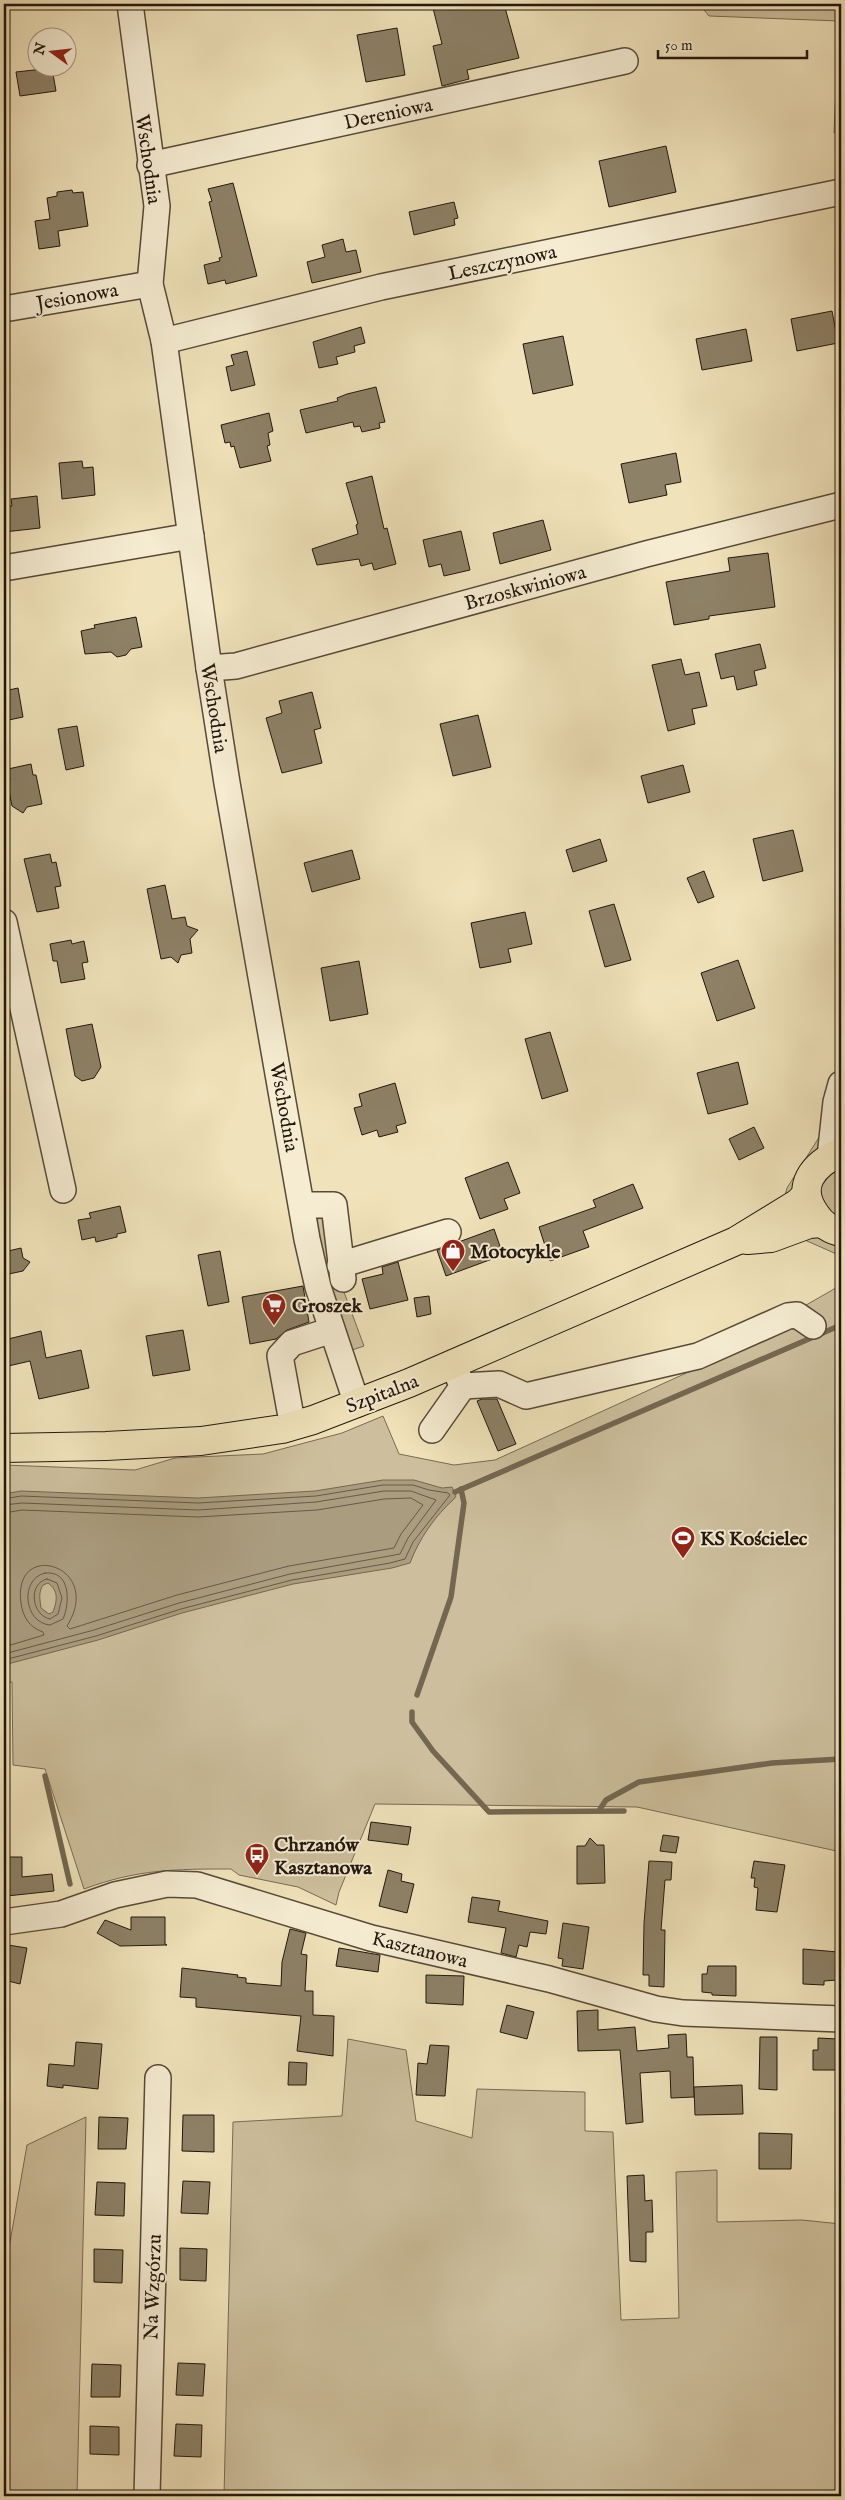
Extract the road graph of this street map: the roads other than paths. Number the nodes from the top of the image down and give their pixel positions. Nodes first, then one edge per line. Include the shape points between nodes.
1 (130, 4) edge
2 (625, 61) dead end
3 (150, 166) junction
4 (841, 192) edge
5 (150, 284) junction
6 (4, 309) edge
7 (164, 341) junction
8 (841, 505) edge
9 (191, 536) junction
10 (4, 568) edge
11 (209, 668) junction
12 (4, 922) edge
13 (841, 1084) edge
14 (836, 1154) edge
15 (63, 1190) dead end
16 (806, 1195) junction
17 (302, 1205) junction
18 (831, 1228) edge
19 (448, 1232) dead end
20 (736, 1241) junction
21 (813, 1326) dead end
22 (332, 1330) junction
23 (457, 1376) junction
24 (357, 1404) junction
25 (290, 1411) dead end
26 (432, 1430) dead end
27 (4, 1448) edge
28 (4, 1922) edge
29 (841, 2019) edge
30 (158, 2078) dead end
31 (147, 2496) edge

1 - 3 street, Wschodnia
2 - 3 street, Dereniowa
3 - 5 street, Wschodnia via 157,206
4 - 7 street, Leszczynowa via 381,287
5 - 6 street, Jesionowa
5 - 7 street, Wschodnia
7 - 9 street, Wschodnia
8 - 11 street, Brzoskwiniowa via 646,554 236,666
9 - 10 street
9 - 11 street, Wschodnia
11 - 17 street, Wschodnia
12 - 15 street
13 - 14 street via 836,1102
14 - 16 main road via 820,1163 812,1173
16 - 18 main road via 810,1208
16 - 20 main road, Szpitalna
17 - 19 street via 334,1205 341,1272
17 - 22 street, Wschodnia via 318,1287
18 - 20 main road, Szpitalna via 809,1224 771,1238
20 - 23 main road, Szpitalna
21 - 23 street via 797,1315 788,1316 698,1356 526,1396 499,1384
22 - 24 street, Wschodnia
22 - 25 street via 292,1343 280,1356
23 - 24 main road, Szpitalna
23 - 26 street
24 - 27 main road, Szpitalna via 282,1429 224,1438 106,1446
28 - 29 street, Kasztanowa via 60,1914 116,1895 167,1884 197,1886 371,1938 548,1979 656,2009 683,2013
30 - 31 street, Na Wzgórzu

